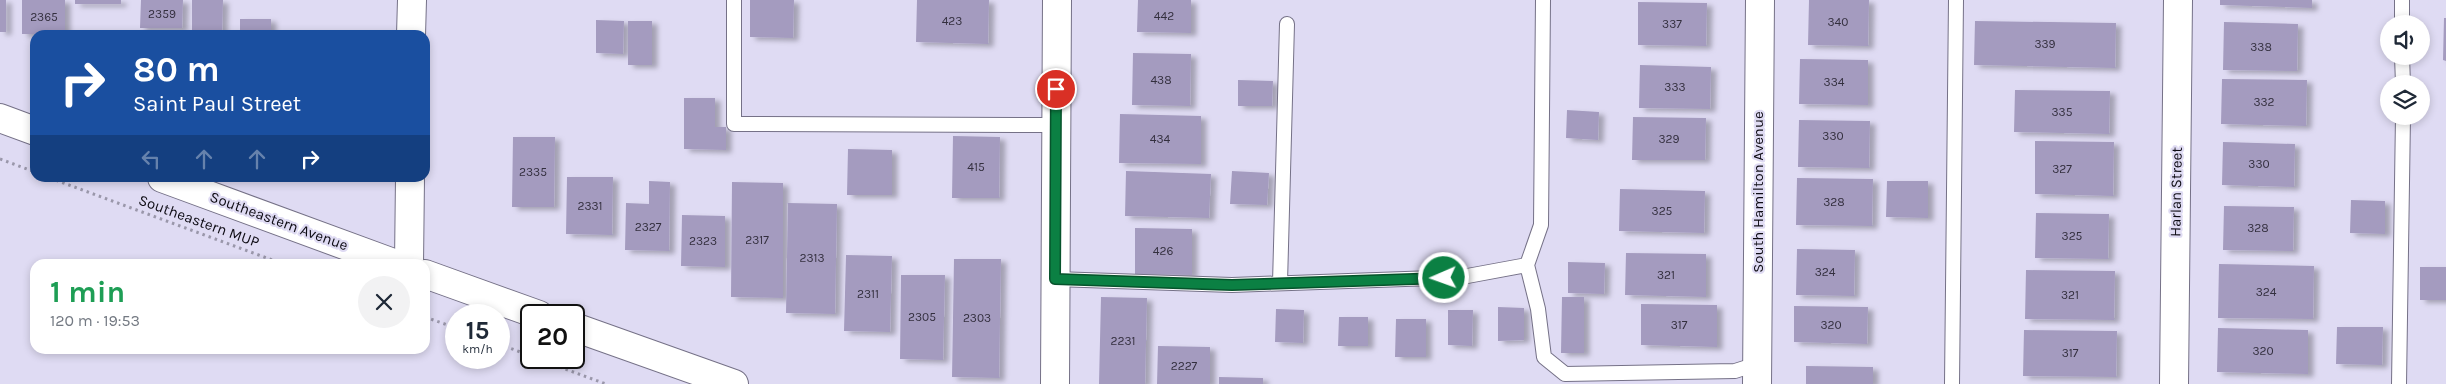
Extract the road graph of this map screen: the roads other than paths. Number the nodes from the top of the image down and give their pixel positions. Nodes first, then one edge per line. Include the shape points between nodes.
1 (412, 0) edge
2 (734, 0) edge
3 (1057, 0) edge
4 (1542, 0) edge
5 (1760, 0) edge
6 (1956, 0) edge
7 (2178, 0) edge
8 (2402, 0) edge
9 (2402, 15) edge
10 (1287, 24) dead end
11 (411, 30) edge
12 (0, 118) edge
13 (1056, 125) junction
14 (2403, 125) edge
15 (30, 129) edge
16 (173, 182) edge
17 (410, 182) edge
18 (382, 259) edge
19 (408, 259) edge
20 (1527, 265) junction
21 (430, 276) edge
22 (1055, 279) junction
23 (1280, 283) junction
24 (520, 308) edge
25 (585, 331) edge
26 (1757, 374) edge
27 (734, 384) edge
28 (1055, 384) edge
29 (1952, 384) edge
30 (2174, 384) edge
31 (2399, 384) edge

1 - 11 street
2 - 13 lane via 734,124
3 - 13 street
4 - 20 lane via 1541,224
5 - 26 street, South Hamilton Avenue
6 - 29 lane
7 - 30 street, Harlan Street
8 - 9 lane
10 - 23 lane
12 - 15 street
13 - 22 street
14 - 31 lane
16 - 18 street, Southeastern Avenue
17 - 19 street
20 - 23 lane via 1462,277
20 - 26 lane via 1538,309 1544,357 1565,374 1735,371
21 - 24 street
22 - 23 lane via 1232,285
22 - 28 street
25 - 27 street

